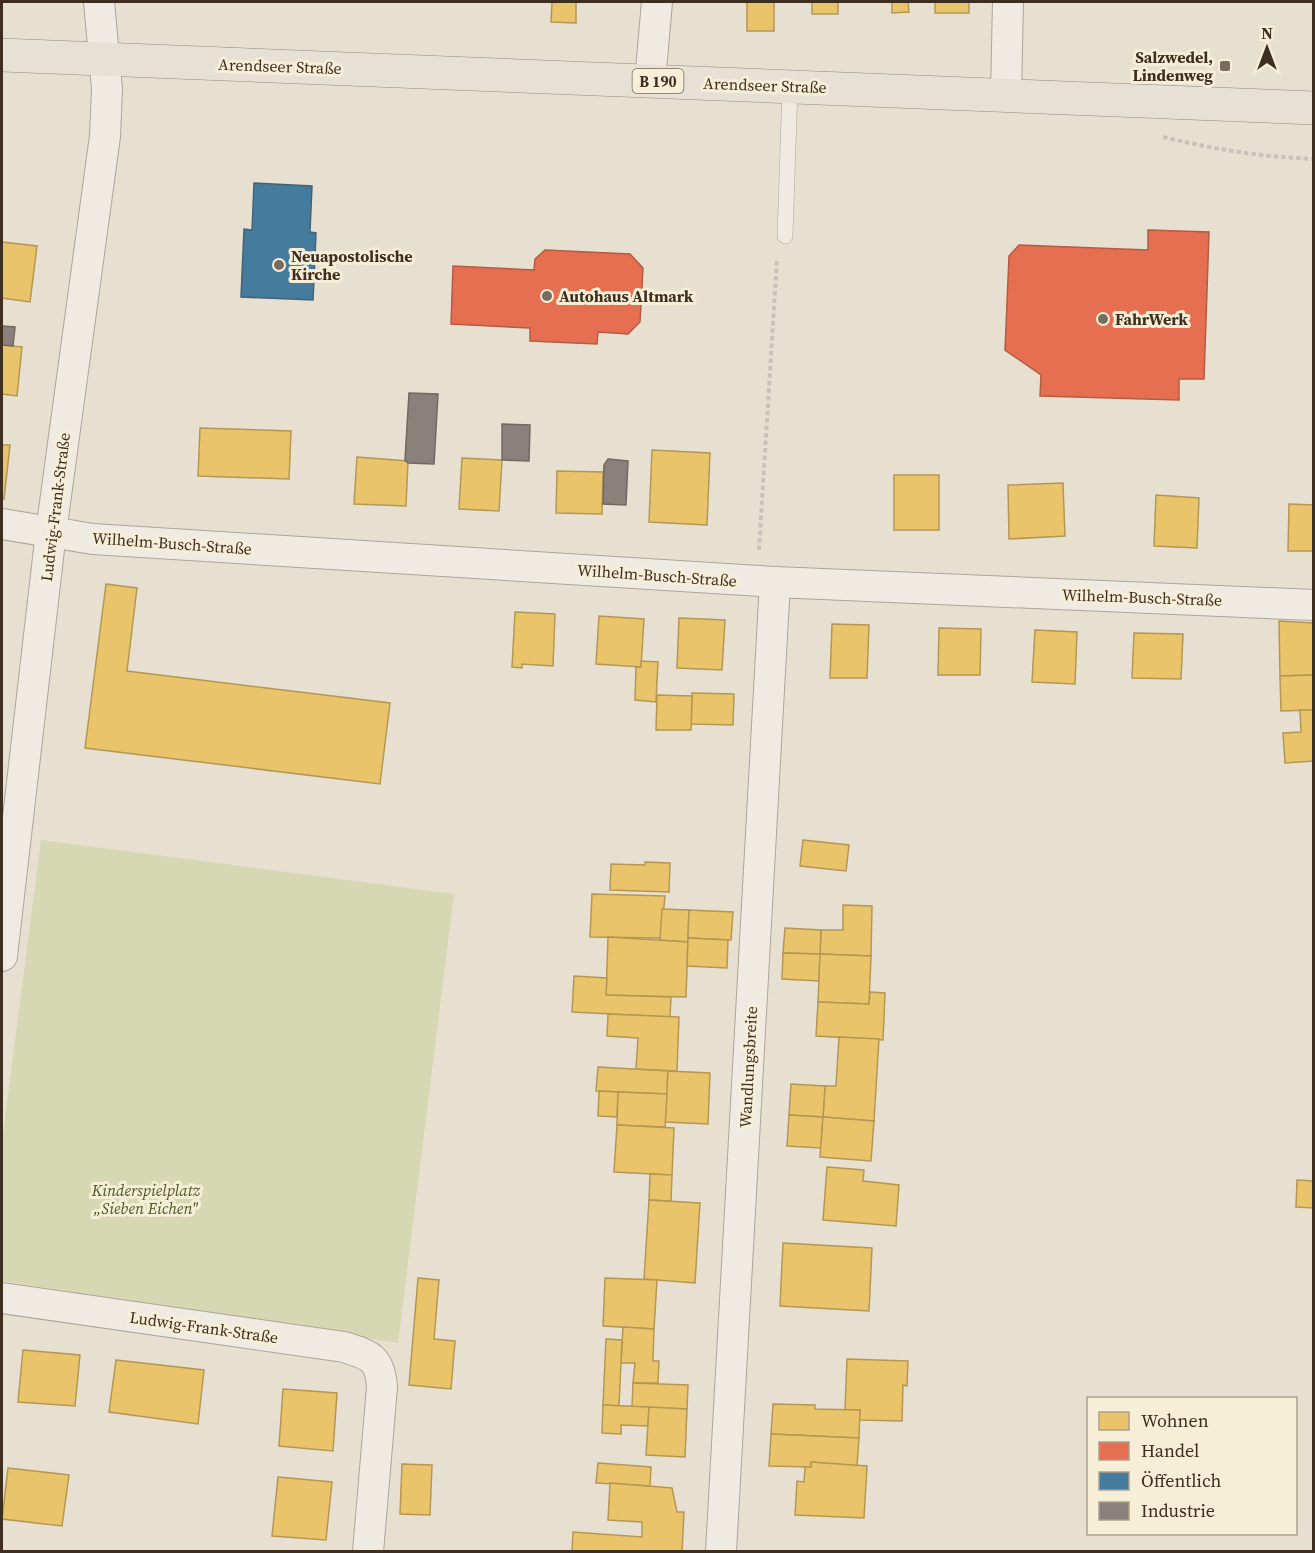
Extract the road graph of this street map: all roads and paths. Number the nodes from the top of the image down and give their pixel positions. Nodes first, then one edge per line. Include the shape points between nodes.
1 (99, 2) edge
2 (657, 2) edge
3 (1008, 2) edge
4 (2, 55) edge
5 (106, 59) junction
6 (650, 81) junction
7 (790, 87) junction
8 (1006, 95) junction
9 (1314, 108) edge
10 (785, 236) joint
11 (2, 524) edge
12 (51, 532) junction
13 (766, 582) junction
14 (1314, 605) edge
15 (2, 956) edge
16 (2, 1298) edge
17 (368, 1551) edge
18 (721, 1551) edge

1 - 5 street, Ludwig-Frank-Straße
2 - 6 street
3 - 8 street
4 - 5 main road, Arendseer Straße / B 190
5 - 6 main road, Arendseer Straße / B 190
5 - 12 street, Ludwig-Frank-Straße via 105,136
6 - 7 main road, Arendseer Straße / B 190
7 - 8 main road, Arendseer Straße / B 190
7 - 10 lane
8 - 9 main road, Arendseer Straße / B 190
10 - 13 path via 777,259
11 - 12 street, Wilhelm-Busch-Straße
12 - 13 street, Wilhelm-Busch-Straße via 93,539
12 - 15 street, Ludwig-Frank-Straße
13 - 14 street, Wilhelm-Busch-Straße
13 - 18 street, Wandlungsbreite
16 - 17 street, Ludwig-Frank-Straße via 344,1347 374,1360 381,1372 382,1387

